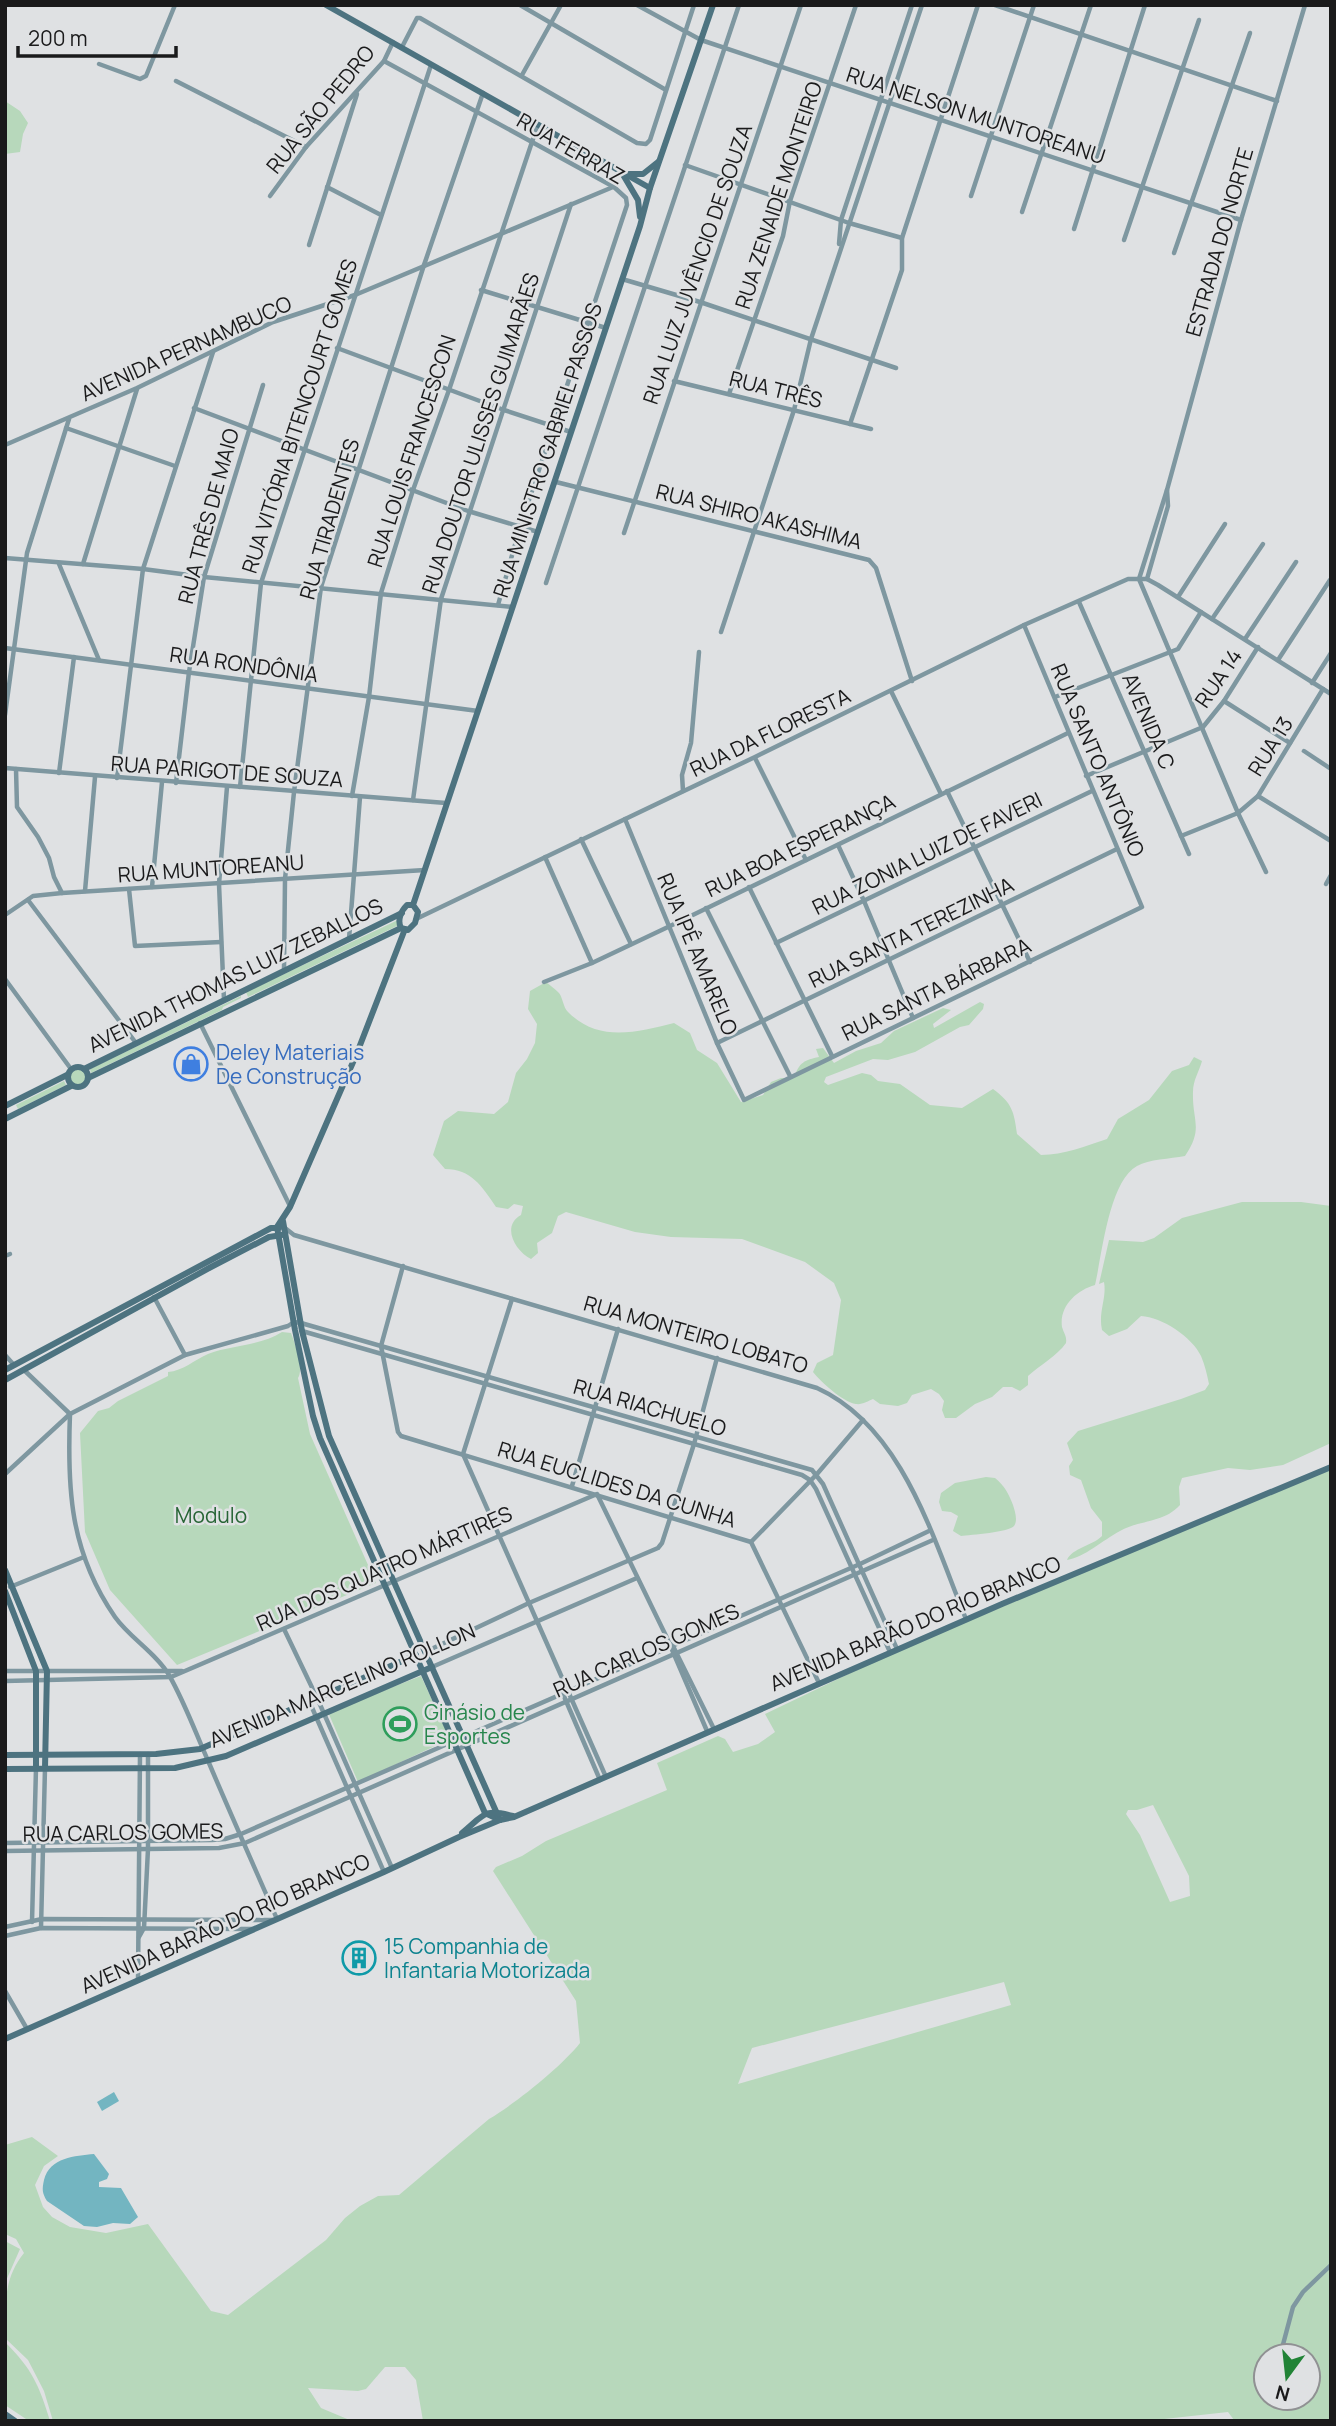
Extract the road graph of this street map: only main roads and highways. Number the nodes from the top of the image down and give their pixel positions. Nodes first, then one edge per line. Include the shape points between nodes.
1 (327, 5) edge
2 (713, 5) edge
3 (662, 158) junction
4 (621, 171) junction
5 (650, 188) junction
6 (640, 226) junction
7 (413, 905) junction
8 (402, 913) junction
9 (403, 929) junction
10 (242, 991) junction
11 (246, 1001) junction
12 (84, 1069) junction
13 (69, 1072) junction
14 (88, 1078) junction
15 (71, 1086) junction
16 (9, 1104) edge
17 (17, 1113) junction
18 (5, 1119) edge
19 (282, 1229) junction
20 (107, 1320) junction
21 (5, 1370) edge
22 (5, 1380) edge
23 (1331, 1466) edge
24 (375, 1553) junction
25 (5, 1570) edge
26 (7, 1588) edge
27 (425, 1652) junction
28 (415, 1656) junction
29 (432, 1667) junction
30 (422, 1672) junction
31 (259, 1725) junction
32 (266, 1739) junction
33 (36, 1754) junction
34 (45, 1754) junction
35 (5, 1755) edge
36 (45, 1768) junction
37 (5, 1769) edge
38 (36, 1769) junction
39 (494, 1811) junction
40 (485, 1813) junction
41 (514, 1817) junction
42 (500, 1820) junction
43 (459, 1837) junction
44 (5, 2039) edge
45 (5, 2414) edge
46 (15, 2421) edge

1 - 4 main road
2 - 3 main road, RUA MINISTRO GABRIEL PASSOS
3 - 4 main road via 643,174
3 - 5 main road, RUA MINISTRO GABRIEL PASSOS
4 - 5 main road
4 - 6 main road via 638,200
5 - 6 main road, RUA MINISTRO GABRIEL PASSOS
6 - 7 main road, RUA MINISTRO GABRIEL PASSOS
7 - 8 main road
7 - 9 main road via 416,919 412,927
8 - 9 main road via 399,922
8 - 10 main road, AVENIDA THOMAS LUIZ ZEBALLOS
9 - 11 main road, AVENIDA THOMAS LUIZ ZEBALLOS
9 - 19 main road via 357,1053
10 - 11 main road
10 - 12 main road, AVENIDA THOMAS LUIZ ZEBALLOS
11 - 14 main road, AVENIDA THOMAS LUIZ ZEBALLOS
12 - 13 main road
12 - 14 main road
13 - 15 main road
13 - 16 main road
14 - 15 main road via 82,1087
15 - 17 main road
16 - 17 main road
17 - 18 main road
19 - 20 main road, RUA MONTEIRO LOBATO via 271,1228
19 - 24 main road via 313,1416
20 - 21 main road, RUA MONTEIRO LOBATO
20 - 22 main road, RUA MONTEIRO LOBATO
23 - 41 main road, AVENIDA BARÃO DO RIO BRANCO via 966,1619
24 - 27 main road
24 - 28 main road
25 - 26 main road
26 - 33 main road via 36,1671
26 - 34 main road via 47,1671
27 - 28 main road, AVENIDA MARCELINO ROLLON
27 - 29 main road
28 - 30 main road
28 - 31 main road, AVENIDA MARCELINO ROLLON
29 - 30 main road, AVENIDA MARCELINO ROLLON
29 - 39 main road
30 - 32 main road, AVENIDA MARCELINO ROLLON
30 - 40 main road
31 - 32 main road
31 - 34 main road, AVENIDA MARCELINO ROLLON via 203,1748 148,1754
32 - 36 main road, AVENIDA MARCELINO ROLLON via 226,1756 175,1768
33 - 34 main road, AVENIDA MARCELINO ROLLON
33 - 35 main road, AVENIDA MARCELINO ROLLON
33 - 38 main road
34 - 36 main road
36 - 38 main road, AVENIDA MARCELINO ROLLON
37 - 38 main road, AVENIDA MARCELINO ROLLON
39 - 40 main road
39 - 41 main road
39 - 42 main road
40 - 42 main road
40 - 43 main road, AVENIDA BARÃO DO RIO BRANCO
41 - 42 main road, AVENIDA BARÃO DO RIO BRANCO
42 - 43 main road, AVENIDA BARÃO DO RIO BRANCO
43 - 44 main road, AVENIDA BARÃO DO RIO BRANCO
45 - 46 main road

